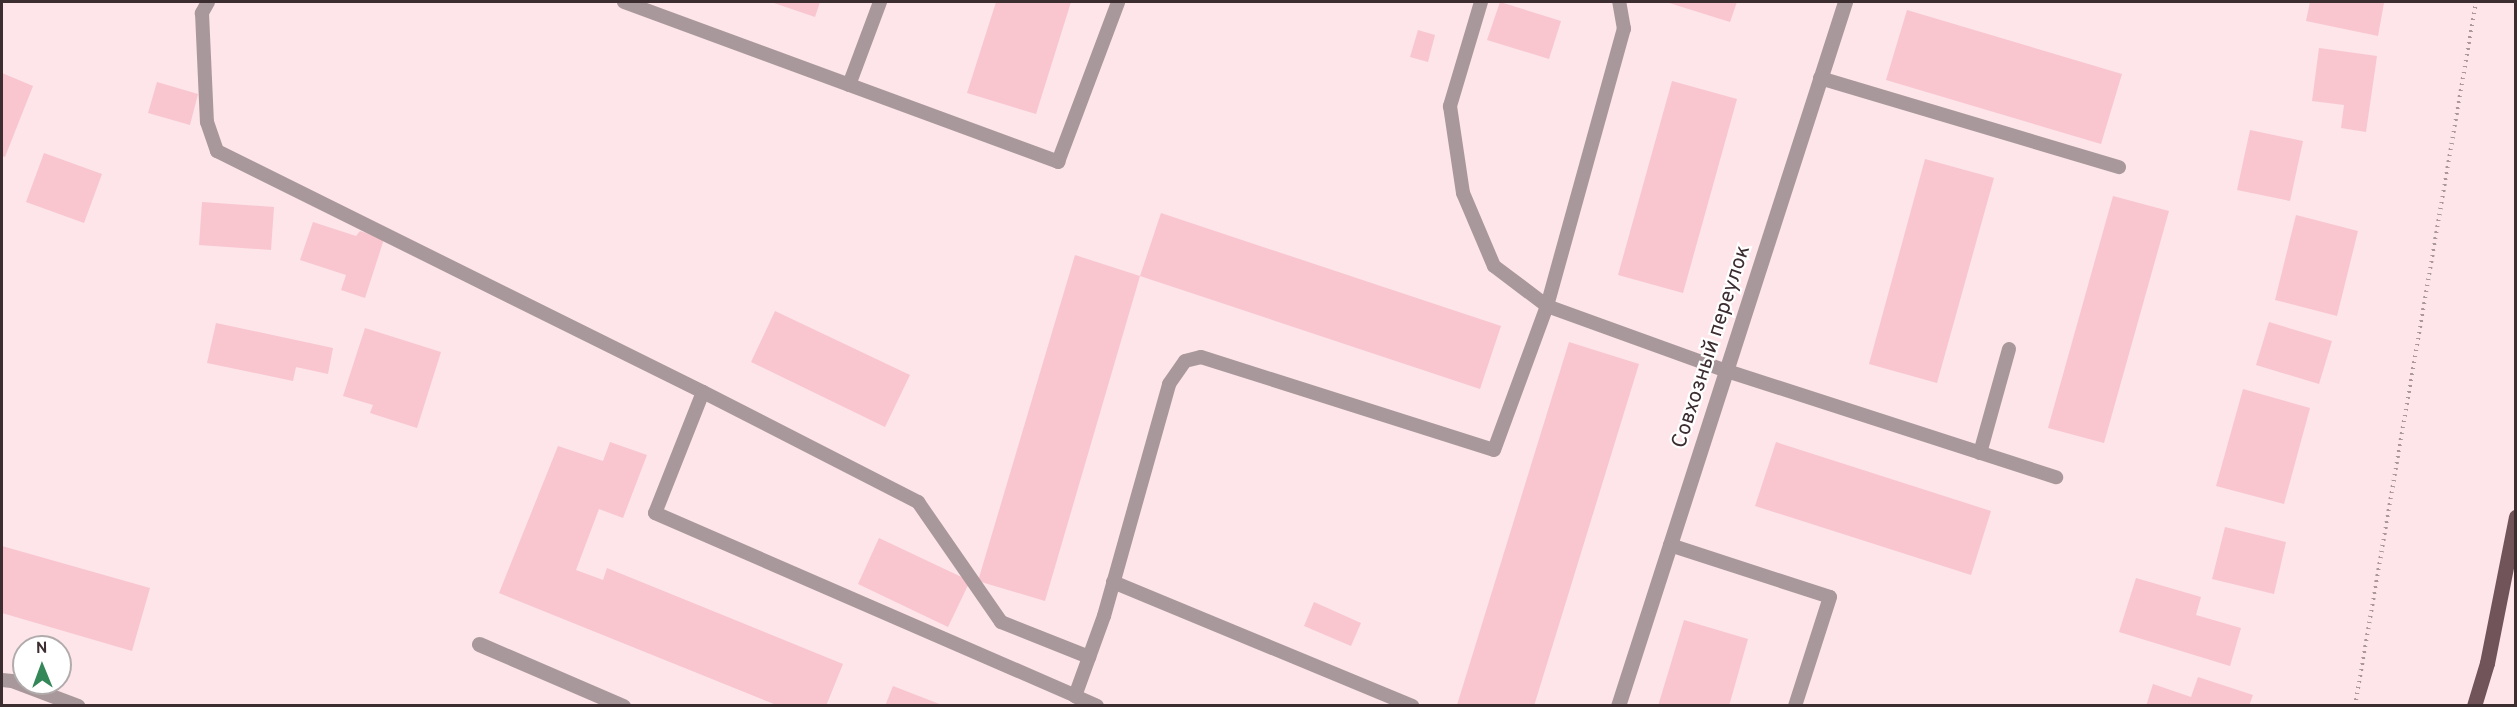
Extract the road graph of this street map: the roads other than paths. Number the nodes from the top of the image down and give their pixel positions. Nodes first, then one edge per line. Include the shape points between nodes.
1 (208, 2) edge
2 (624, 2) edge
3 (880, 2) edge
4 (1118, 2) edge
5 (1481, 2) edge
6 (1619, 2) edge
7 (1845, 2) edge
8 (1820, 78) junction
9 (849, 85) junction
10 (2119, 167) dead end
11 (1546, 306) junction
12 (2009, 349) dead end
13 (1727, 371) junction
14 (703, 392) junction
15 (1980, 453) junction
16 (2056, 477) dead end
17 (2516, 517) edge
18 (1670, 545) junction
19 (1113, 582) junction
20 (479, 645) dead end
21 (1089, 657) junction
22 (5, 679) edge
23 (1075, 696) junction
24 (78, 705) edge
25 (623, 705) edge
26 (1097, 705) edge
27 (1412, 705) edge
28 (1618, 705) edge
29 (1795, 705) edge
30 (2474, 705) edge

1 - 14 lane via 202,13 207,122 217,151
2 - 9 lane
3 - 9 lane
4 - 9 lane via 1058,162
5 - 11 lane via 1450,106 1463,193 1494,266
6 - 11 lane via 1624,29
7 - 8 street, Совхозный переулок
8 - 10 lane
8 - 13 street, Совхозный переулок
11 - 13 lane
11 - 19 lane via 1494,450 1200,357 1185,361 1169,384
12 - 15 lane
13 - 15 lane
13 - 18 street, Совхозный переулок
14 - 21 lane via 918,502 1000,622
14 - 23 lane via 655,513
15 - 16 lane
17 - 30 main road via 2487,663
18 - 28 street, Совхозный переулок
18 - 29 lane via 1830,597
19 - 21 lane
19 - 27 lane
20 - 25 street
21 - 23 lane
22 - 24 lane
23 - 26 lane

